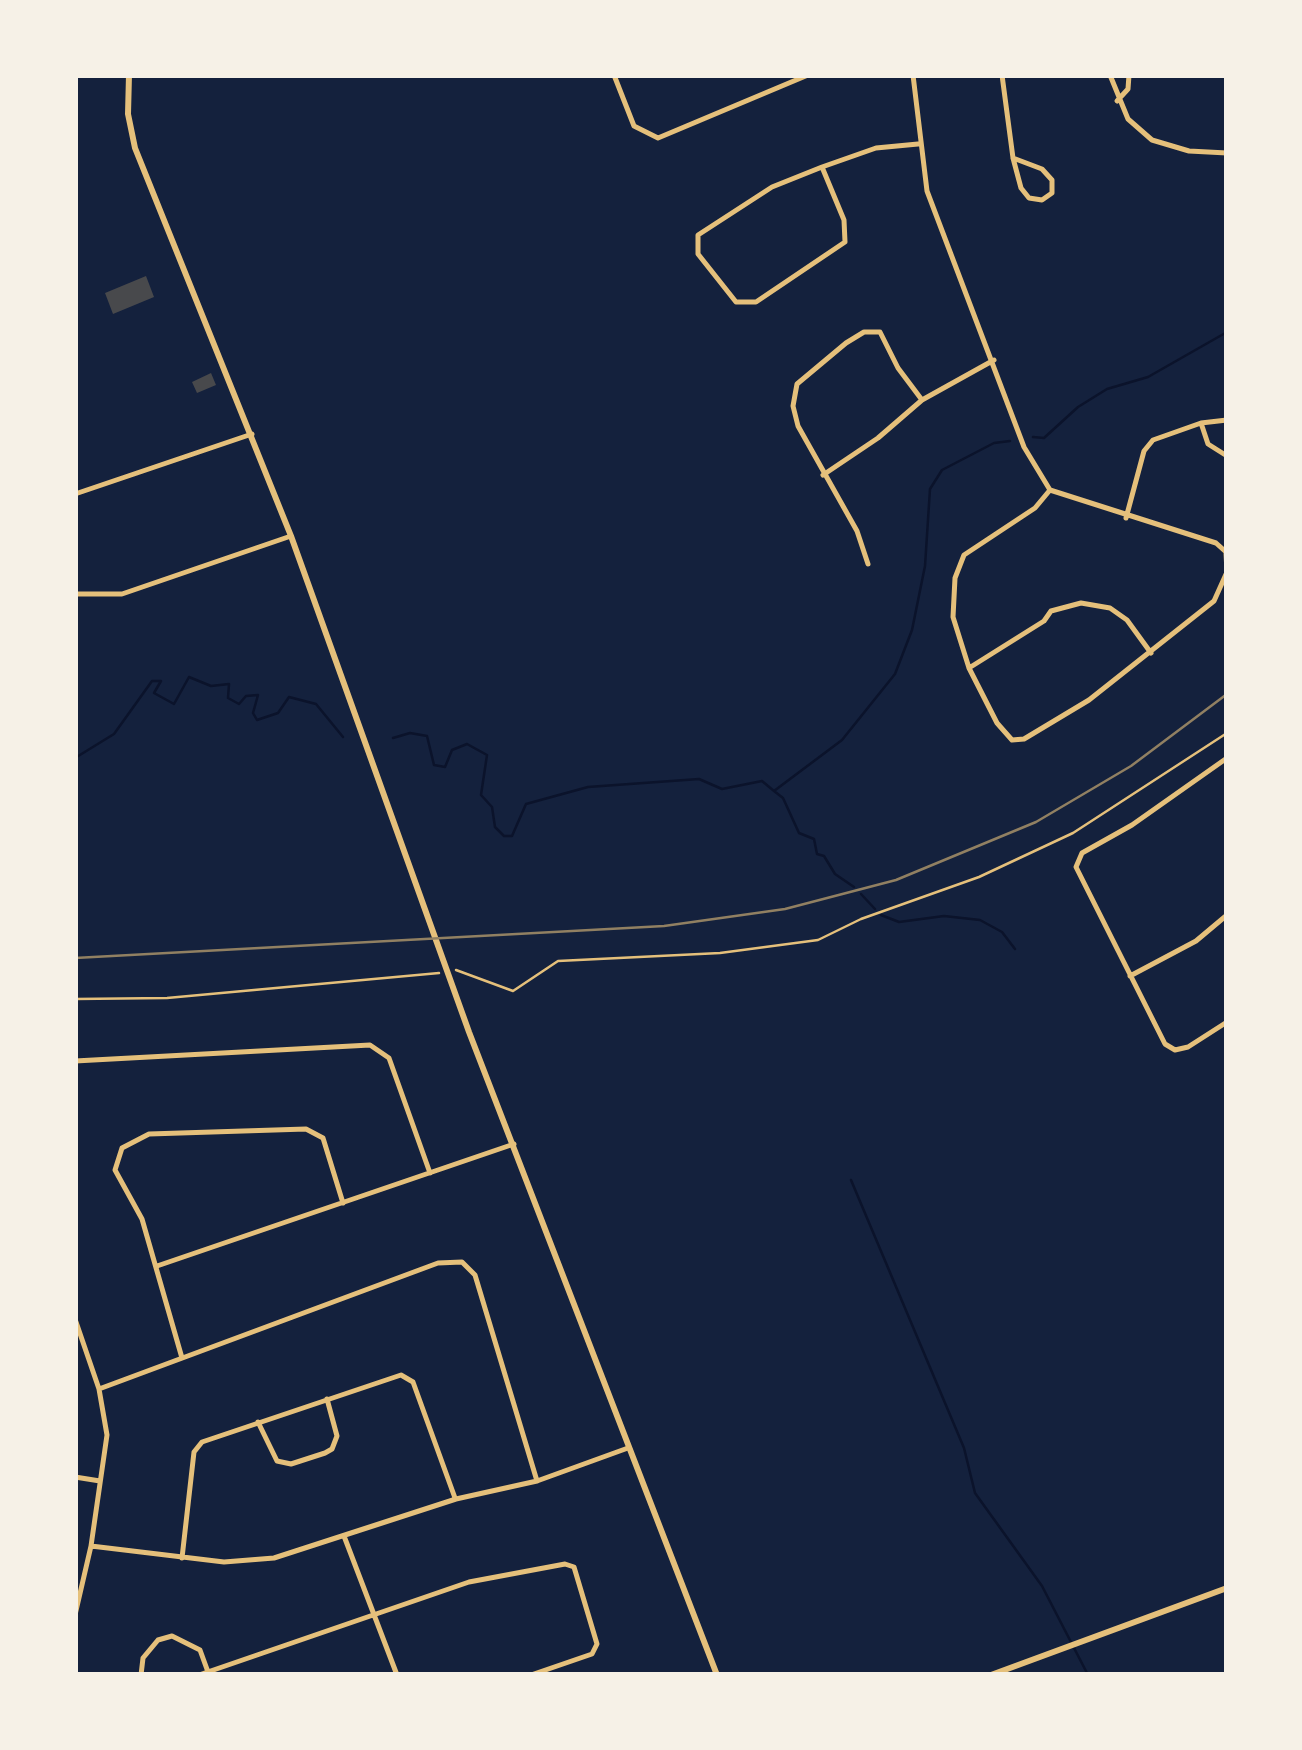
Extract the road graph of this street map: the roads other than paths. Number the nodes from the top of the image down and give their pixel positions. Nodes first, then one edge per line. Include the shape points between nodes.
1 (129, 75) edge
2 (614, 75) edge
3 (808, 75) edge
4 (914, 75) edge
5 (1002, 75) edge
6 (1110, 75) edge
7 (1129, 75) edge
8 (1118, 101) junction
9 (918, 144) junction
10 (1227, 152) edge
11 (1013, 158) junction
12 (822, 167) junction
13 (994, 360) junction
14 (922, 400) junction
15 (1227, 420) edge
16 (1201, 423) junction
17 (252, 434) junction
18 (1227, 456) edge
19 (822, 476) junction
20 (1050, 490) junction
21 (75, 494) edge
22 (1126, 518) junction
23 (291, 536) junction
24 (1226, 552) edge
25 (868, 564) dead end
26 (75, 594) edge
27 (1151, 653) junction
28 (969, 668) junction
29 (1227, 758) edge
30 (1227, 915) edge
31 (1130, 976) junction
32 (1227, 1022) edge
33 (75, 1061) edge
34 (514, 1144) junction
35 (430, 1173) junction
36 (343, 1202) junction
37 (158, 1266) junction
38 (75, 1318) edge
39 (182, 1358) junction
40 (99, 1389) junction
41 (326, 1398) junction
42 (258, 1422) junction
43 (628, 1448) junction
44 (75, 1476) edge
45 (537, 1480) junction
46 (100, 1481) junction
47 (456, 1498) junction
48 (344, 1536) junction
49 (91, 1546) junction
50 (182, 1558) junction
51 (1227, 1588) edge
52 (376, 1614) junction
53 (75, 1615) edge
54 (208, 1672) junction
55 (141, 1675) edge
56 (200, 1675) edge
57 (397, 1675) edge
58 (531, 1675) edge
59 (718, 1675) edge
60 (991, 1675) edge

1 - 17 main road via 135,148
2 - 3 street via 634,126 658,138
4 - 9 street
5 - 11 street
6 - 8 street
7 - 8 street
8 - 10 street via 1152,140 1188,151
9 - 12 street via 876,148
9 - 13 street via 926,192
11 - 11 street via 1029,198 1052,193 1042,169
12 - 12 street via 772,188 698,235 698,254 736,302 756,302 845,242 844,220
13 - 14 street
13 - 20 street via 1024,447
14 - 19 street
14 - 19 street via 880,332 846,343 797,384 795,395 798,426
15 - 16 street
16 - 18 street via 1208,444
16 - 22 street via 1154,440 1144,451
17 - 21 street
17 - 23 main road
19 - 25 street via 857,530
20 - 22 street
20 - 28 street via 1035,508 964,555 953,618
22 - 24 street via 1216,543
23 - 26 street via 122,594
23 - 34 main road
24 - 27 street via 1227,572 1214,601
27 - 28 street via 1110,608 1081,604 1052,611
27 - 28 street via 1090,700 1012,740
29 - 31 street via 1082,853 1076,867
30 - 31 street
31 - 32 street via 1165,1044 1175,1050
33 - 35 street via 377,1047 389,1058
34 - 35 street
34 - 43 main road
35 - 36 street
36 - 37 street
36 - 37 street via 326,1144 312,1130 150,1134 122,1148 115,1170
37 - 39 street
38 - 40 street
39 - 40 street
39 - 45 street via 438,1263 462,1262 475,1274
40 - 46 street via 107,1435
41 - 42 street
41 - 42 street via 337,1436 325,1453 291,1464 277,1461
41 - 47 street via 400,1375 413,1382
42 - 50 street via 202,1442 194,1452
43 - 45 street
43 - 59 main road
44 - 46 street
45 - 47 street
46 - 49 street
47 - 48 street
48 - 50 street via 264,1559
48 - 52 street
49 - 50 street
49 - 53 street
51 - 60 main road
52 - 54 street
52 - 57 street
52 - 58 street via 469,1582 555,1563 574,1567 597,1644 592,1654
54 - 55 street via 200,1650 172,1636 158,1640 143,1658
54 - 56 street

